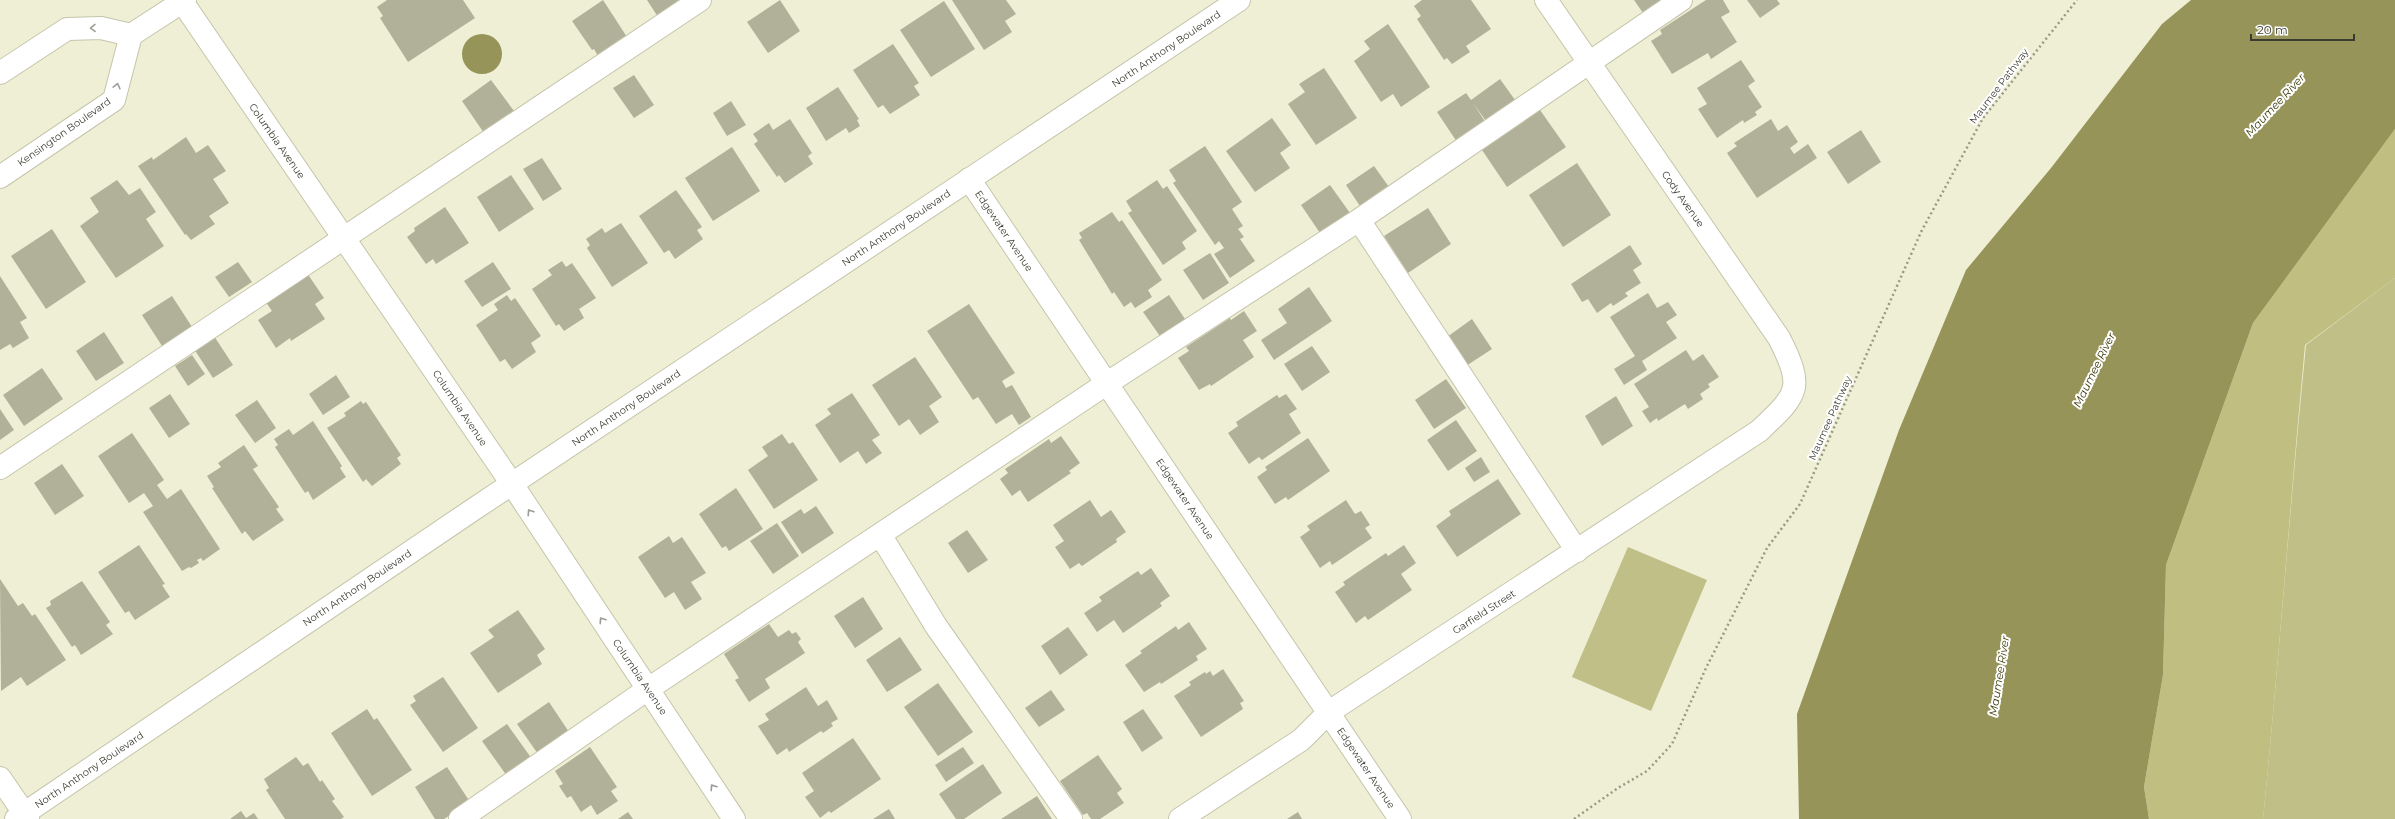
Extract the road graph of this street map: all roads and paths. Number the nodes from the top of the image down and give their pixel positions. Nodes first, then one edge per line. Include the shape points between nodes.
1 (700, 0) edge
2 (1239, 0) edge
3 (1546, 0) edge
4 (1681, 0) edge
5 (2077, 0) edge
6 (183, 1) edge
7 (131, 35) junction
8 (1588, 62) junction
9 (0, 73) edge
10 (0, 177) edge
11 (969, 179) junction
12 (1359, 220) junction
13 (343, 237) junction
14 (1106, 384) junction
15 (1787, 404) joint
16 (0, 468) edge
17 (512, 484) junction
18 (881, 536) junction
19 (1577, 551) junction
20 (648, 689) junction
21 (1329, 712) junction
22 (0, 778) edge
23 (23, 817) edge
24 (460, 819) edge
25 (734, 819) edge
26 (1071, 819) edge
27 (1180, 819) edge
28 (1400, 819) edge
29 (1574, 819) edge

1 - 13 street
2 - 11 street, North Anthony Boulevard
3 - 8 street, Cody Avenue
4 - 8 street
5 - 29 path, Maumee Pathway via 1983,118 1943,189 1921,232 1800,504 1768,548 1706,668 1672,744 1647,771
6 - 7 street
6 - 13 street, Columbia Avenue
7 -> 9 street via 101,28 67,28
10 -> 7 street, Kensington Boulevard via 114,100
8 - 12 street
8 - 15 street, Cody Avenue via 1779,338 1790,358 1797,381
11 - 14 street, Edgewater Avenue
11 - 17 street, North Anthony Boulevard
12 - 14 street
12 - 19 street
13 - 16 street
13 - 17 street, Columbia Avenue
14 - 18 street
14 - 21 street, Edgewater Avenue
15 - 19 street, Garfield Street via 1759,431
20 -> 17 street, Columbia Avenue
17 - 23 street, North Anthony Boulevard
18 - 20 street
18 - 26 street via 936,626
19 - 21 street, Garfield Street
20 - 24 street
25 -> 20 street, Columbia Avenue
21 - 27 street, Garfield Street via 1301,740
21 - 28 street, Edgewater Avenue
22 - 23 street

